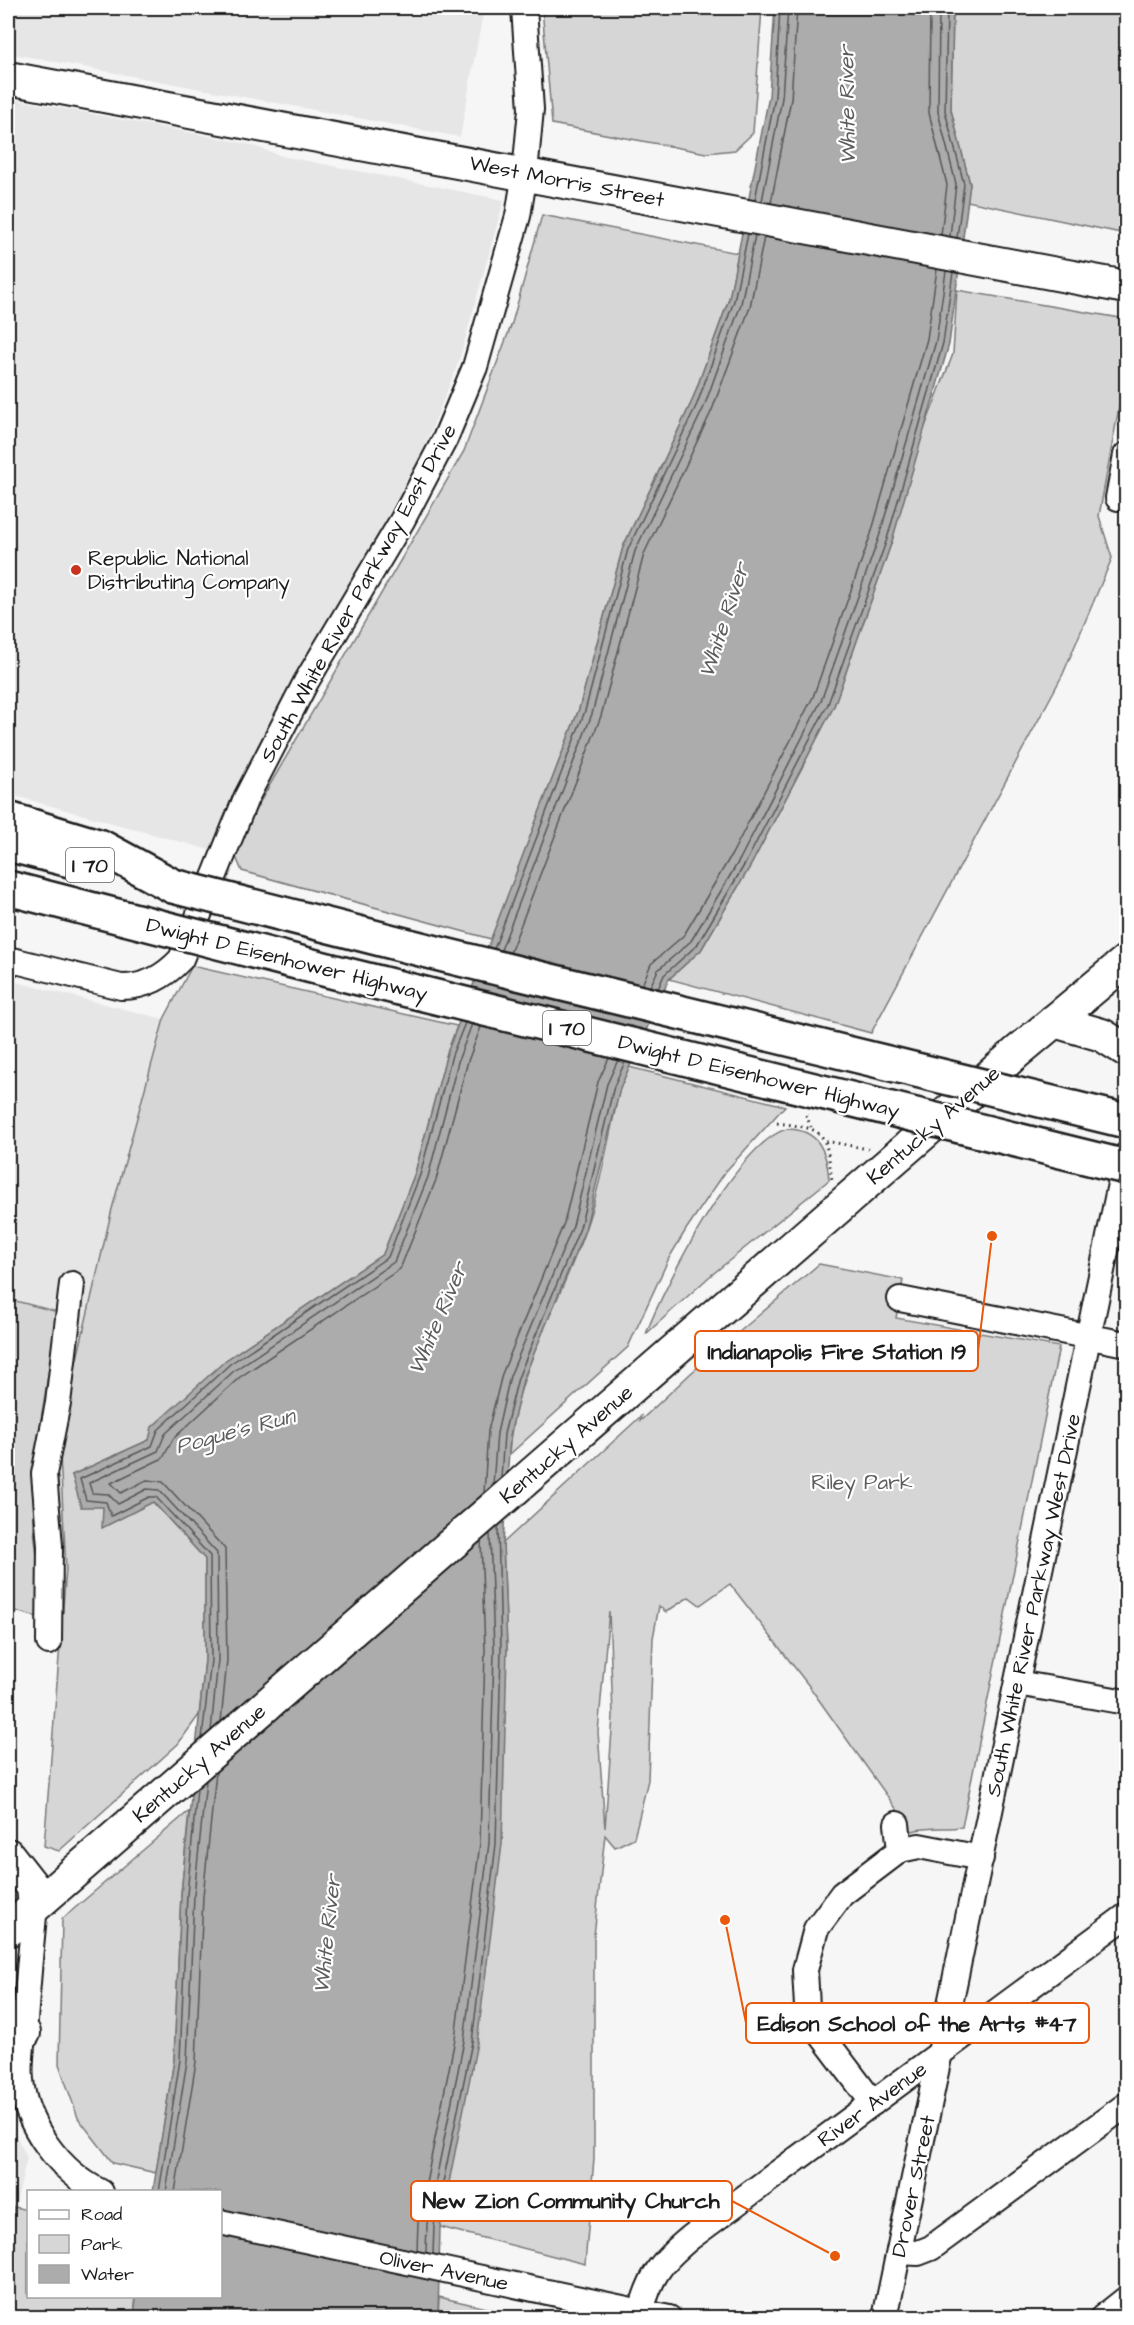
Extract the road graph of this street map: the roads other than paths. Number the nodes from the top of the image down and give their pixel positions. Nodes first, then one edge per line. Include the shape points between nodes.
1 (524, 8) edge
2 (8, 78) edge
3 (539, 176) junction
4 (1126, 286) edge
5 (1126, 455) edge
6 (1118, 498) dead end
7 (8, 819) edge
8 (8, 844) edge
9 (173, 886) junction
10 (8, 888) edge
11 (8, 909) edge
12 (8, 959) edge
13 (1126, 961) edge
14 (351, 976) junction
15 (1054, 1021) junction
16 (1126, 1050) edge
17 (1126, 1121) edge
18 (1126, 1155) edge
19 (1126, 1167) edge
20 (72, 1284) dead end
21 (900, 1299) dead end
22 (1089, 1336) junction
23 (1126, 1344) edge
24 (49, 1642) dead end
25 (1017, 1683) junction
26 (1126, 1702) edge
27 (897, 1824) dead end
28 (900, 1850) junction
29 (8, 1855) edge
30 (981, 1858) junction
31 (34, 1906) junction
32 (1125, 1919) edge
33 (8, 1930) edge
34 (16, 2025) edge
35 (940, 2054) junction
36 (873, 2103) junction
37 (1126, 2105) edge
38 (98, 2190) edge
39 (222, 2222) edge
40 (899, 2252) junction
41 (1126, 2299) edge
42 (640, 2311) junction
43 (669, 2318) edge
44 (885, 2318) edge
45 (1102, 2318) edge

1 - 3 street, South White River Parkway East Drive
2 - 3 main road, West Morris Street
3 - 4 main road, West Morris Street
3 - 12 street, South White River Parkway East Drive via 518,216 475,367 446,439 306,682 246,798 181,958 153,981 133,987
5 - 6 street
7 - 9 highway via 101,847
8 - 9 highway, Dwight D Eisenhower Highway / I 70
9 - 17 highway, Dwight D Eisenhower Highway / I 70, bridge
10 - 14 highway, Dwight D Eisenhower Highway / I 70, bridge
11 - 14 highway, bridge
13 - 15 main road, Kentucky Avenue
14 - 19 highway, Dwight D Eisenhower Highway / I 70, bridge
15 - 16 main road via 1102,1035
15 - 31 main road, Kentucky Avenue
18 - 22 street, South White River Parkway West Drive
20 - 24 street via 58,1403 44,1474 50,1546
21 - 22 street
22 - 23 street
22 - 25 street, South White River Parkway West Drive
25 - 26 street
25 - 30 street, South White River Parkway West Drive
27 - 28 street
28 - 30 street via 920,1845
28 - 36 street via 843,1894 816,1929 805,1970 807,2007 820,2033
29 - 31 main road via 33,1887
30 - 35 street, South White River Parkway West Drive
31 - 33 main road, Kentucky Avenue
31 - 34 street
32 - 35 street, River Avenue
34 - 38 street via 21,2082 31,2118 64,2164
35 - 36 street, River Avenue
35 - 40 street, Drover Street
36 - 42 street, River Avenue via 666,2258 653,2276
37 - 40 street via 931,2248 918,2253
39 - 42 street, Oliver Avenue
40 - 44 street, Drover Street
41 - 45 street
42 - 43 street, Oliver Avenue

